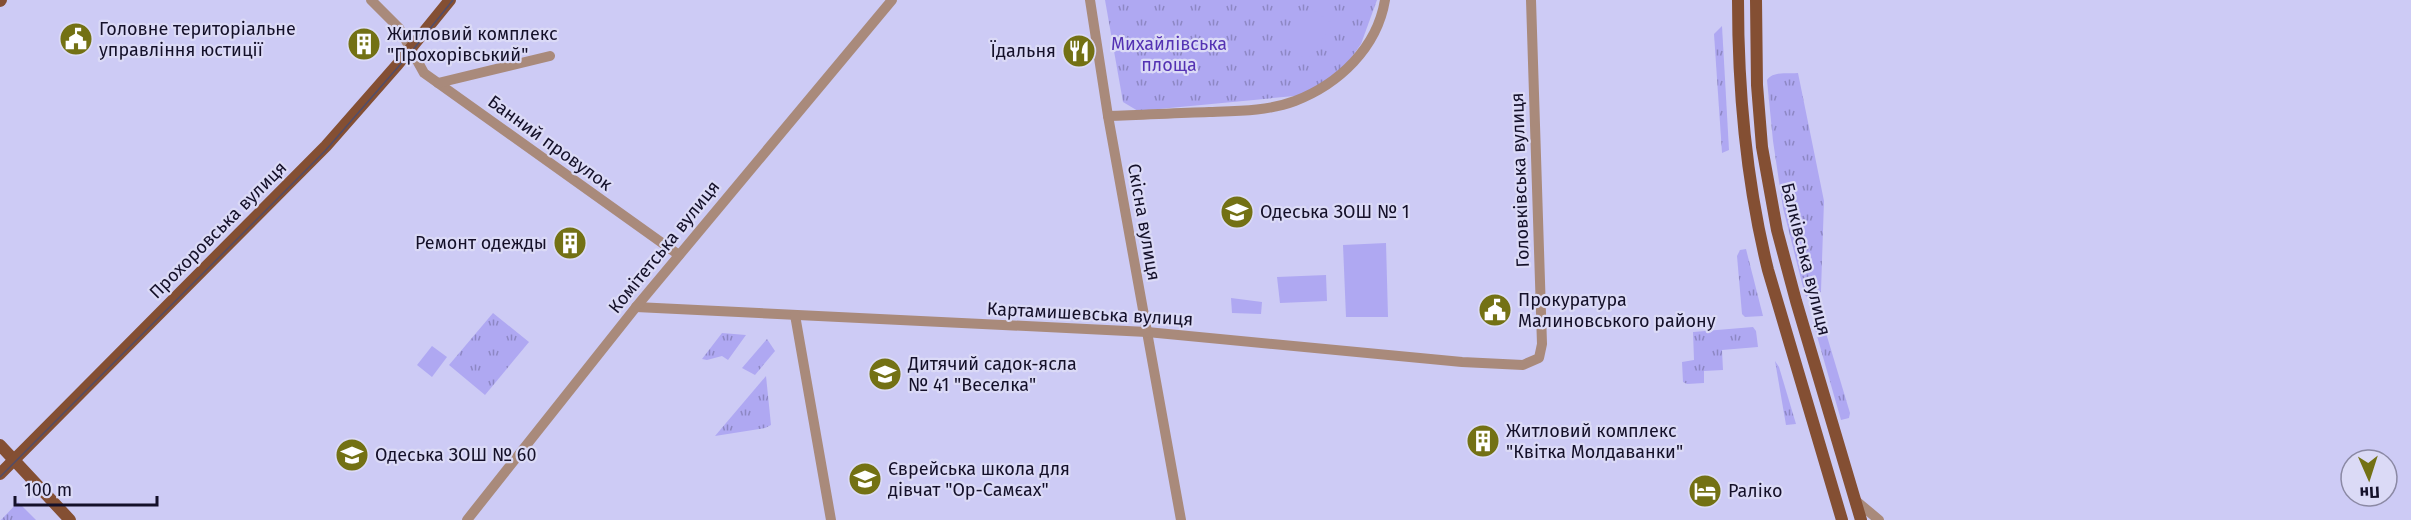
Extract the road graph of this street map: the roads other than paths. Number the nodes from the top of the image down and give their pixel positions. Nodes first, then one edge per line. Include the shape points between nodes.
1 (371, 0) edge
2 (450, 0) edge
3 (892, 0) edge
4 (1090, 0) edge
5 (1385, 0) edge
6 (1531, 0) edge
7 (1738, 0) edge
8 (1756, 0) edge
9 (411, 49) junction
10 (550, 56) dead end
11 (438, 83) junction
12 (1108, 116) junction
13 (679, 255) junction
14 (636, 307) junction
15 (795, 315) junction
16 (1148, 332) junction
17 (1539, 358) joint
18 (0, 445) edge
19 (14, 460) junction
20 (0, 474) edge
21 (1855, 500) junction
22 (70, 520) edge
23 (467, 520) edge
24 (831, 520) edge
25 (1181, 520) edge
26 (1842, 520) edge
27 (1861, 520) edge
28 (1879, 520) edge

1 - 9 street, Банний провулок via 399,28
2 - 9 main road, Прохоровська вулиця
3 - 13 street, Комітетська вулиця
4 - 12 street, Cкісна вулиця
5 - 12 street via 1372,40 1353,64 1325,87 1294,102 1257,110
6 - 17 street, Головківська вулиця via 1542,344
7 - 26 main road, Балківська вулиця via 1742,120 1759,234
8 - 21 main road, Балківська вулиця via 1762,147 1778,230
9 - 11 street, Банний провулок via 424,73
9 - 19 main road, Прохоровська вулиця via 274,200
10 - 11 street
11 - 13 street, Банний провулок
12 - 16 street, Cкісна вулиця
13 - 14 street, Комітетська вулиця
14 - 15 street, Картамишевська вулиця
14 - 23 street, Комітетська вулиця
15 - 16 street, Картамишевська вулиця
15 - 24 street
16 - 17 street, Картамишевська вулиця via 1462,362 1523,365
16 - 25 street, Cкісна вулиця
18 - 19 main road
19 - 20 main road, Прохоровська вулиця
19 - 22 main road
21 - 27 main road, Балківська вулиця
21 - 28 street

